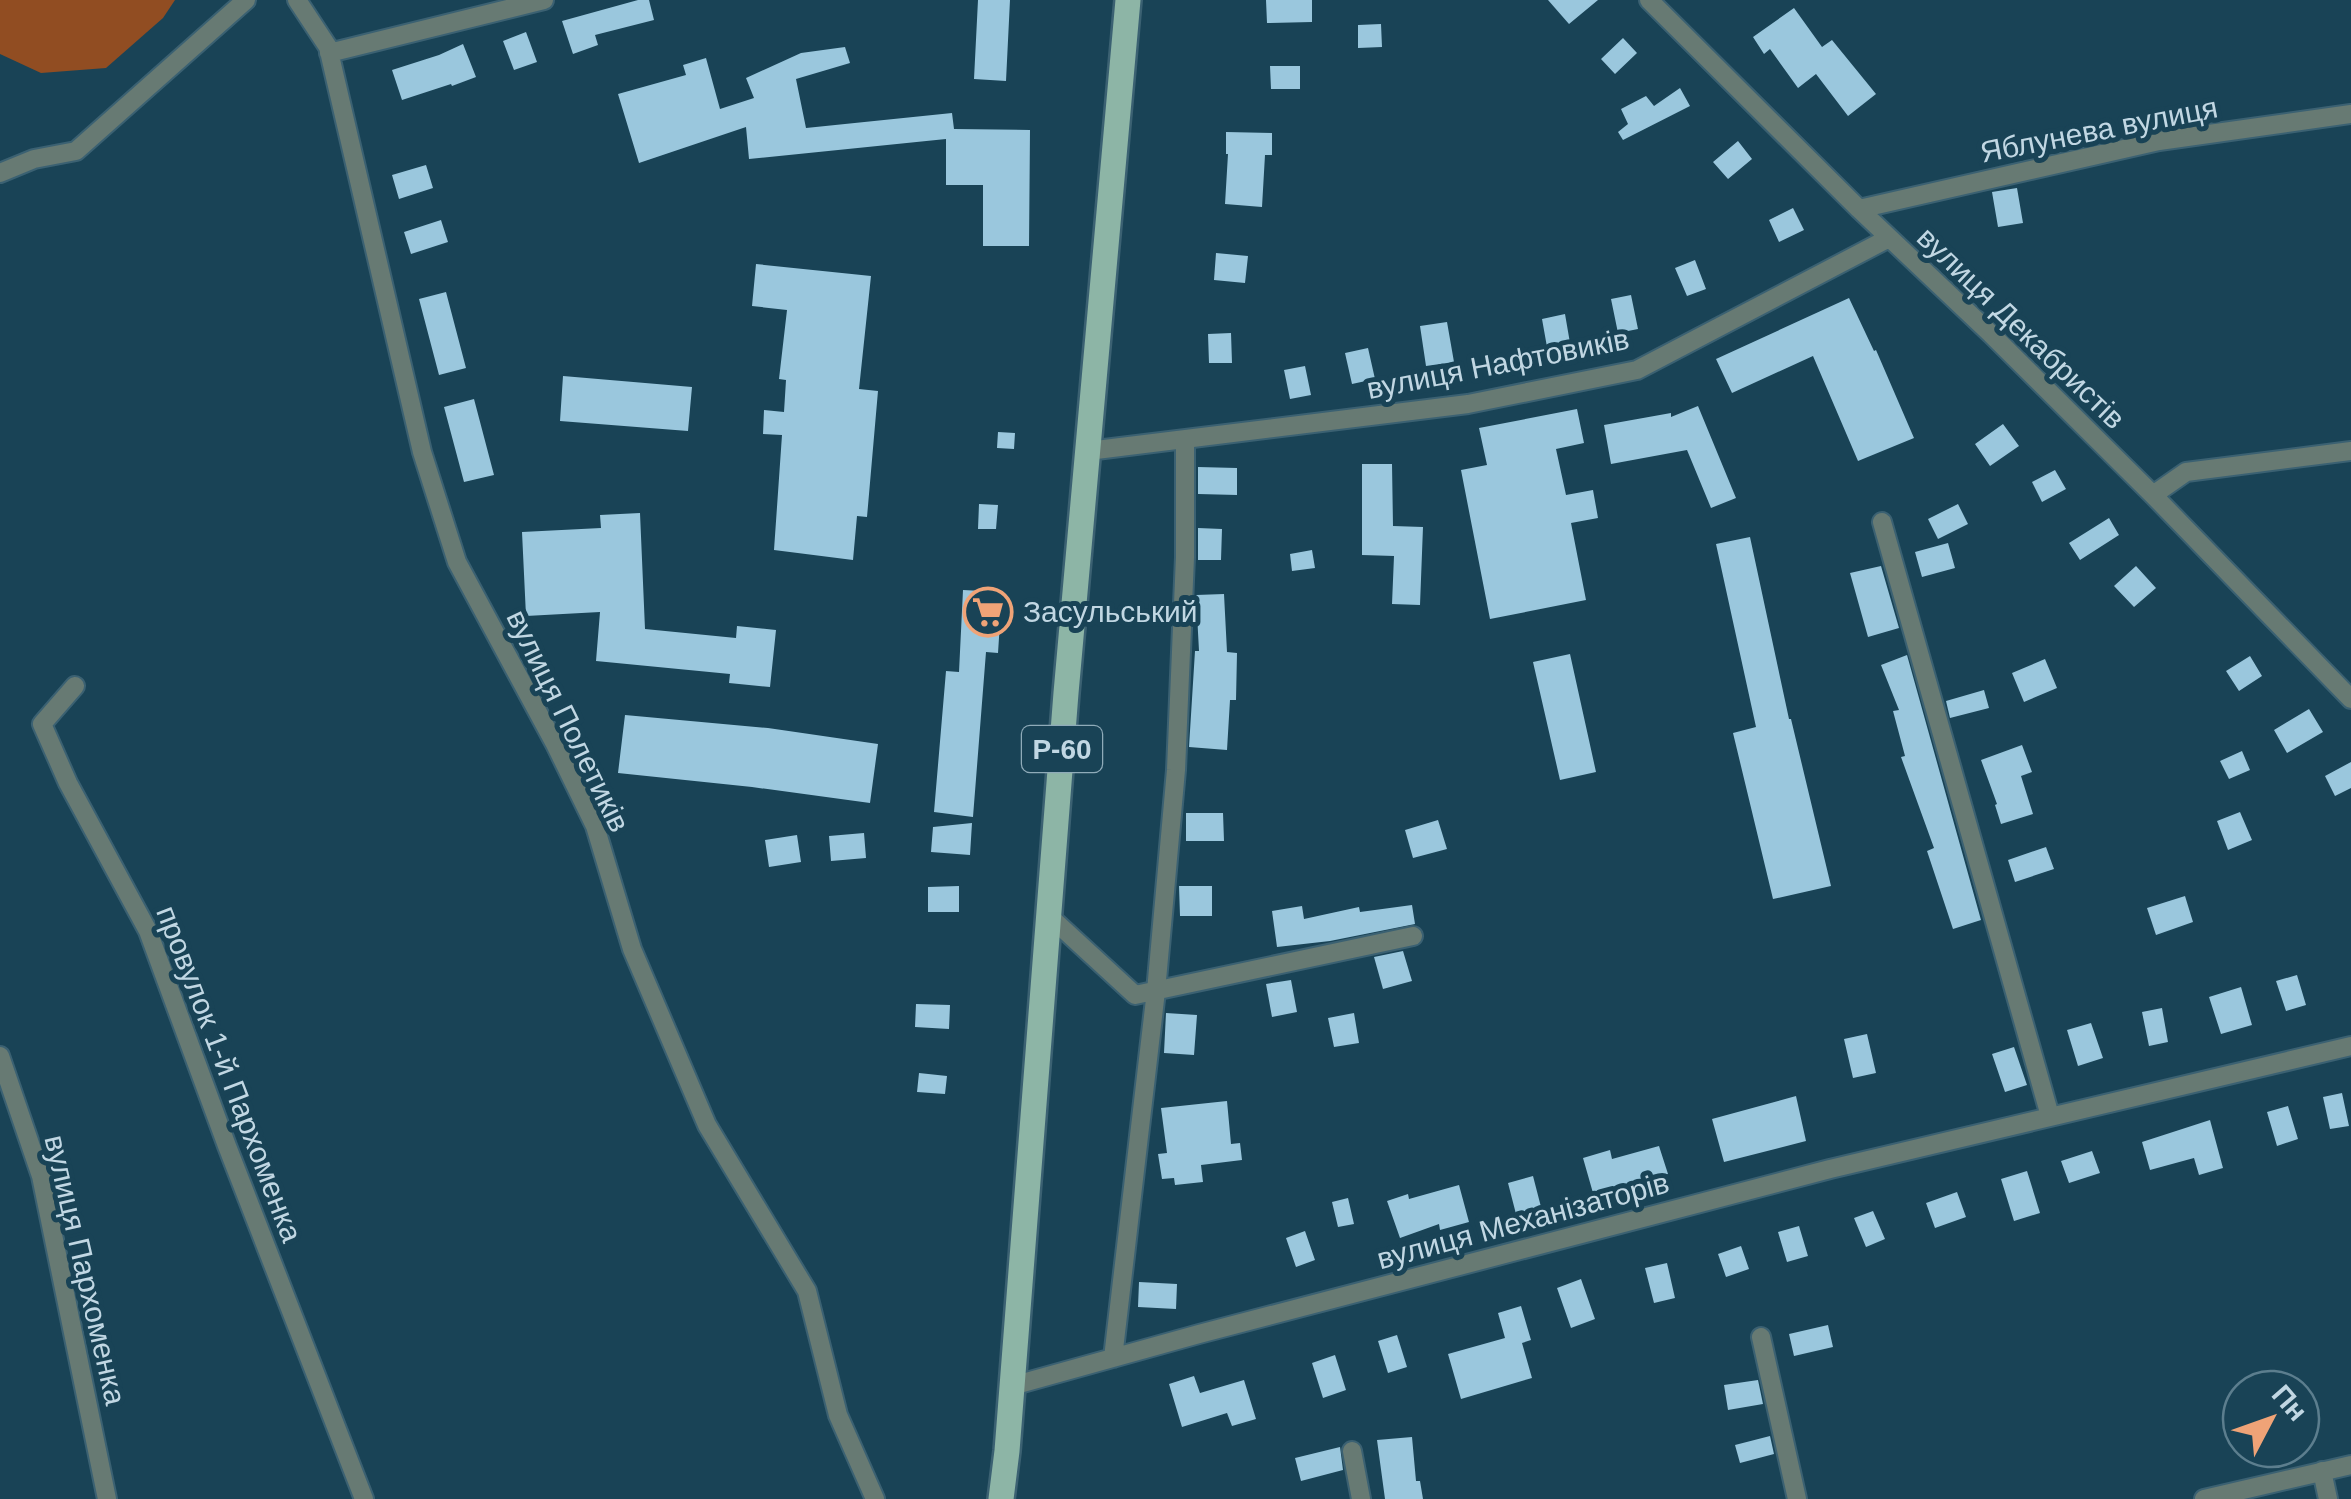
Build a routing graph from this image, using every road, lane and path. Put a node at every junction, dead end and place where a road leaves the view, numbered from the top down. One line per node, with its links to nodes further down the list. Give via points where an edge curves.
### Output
1 (246, 0): 8 (street, via 76,150)
2 (297, 0): 6 (street, вулиця Полетиків)
3 (544, 0): 6 (street)
4 (1128, 0): 13 (main road, Р-60)
5 (1649, 0): 9 (street, вулиця Декабристів)
6 (329, 53): 32 (street, вулиця Полетиків, via 422,452 457,562 594,826 632,950 707,1125 807,1291 838,1414)
7 (2351, 114): 9 (street, Яблунева вулиця, via 2159,142)
8 (0, 173)
9 (1858, 209): 10 (street, вулиця Декабристів)
10 (1889, 238): 11 (street, вулиця Нафтовиків, via 1637,370 1468,404); 14 (street, вулиця Декабристів)
11 (1185, 440): 13 (street, вулиця Нафтовиків); 20 (street, via 1176,770)
12 (2351, 451): 14 (street, via 2186,472)
13 (1088, 452): 18 (main road, Р-60)
14 (2154, 495): 17 (street, вулиця Декабристів)
15 (1882, 522): 23 (street)
16 (75, 686): 31 (street, провулок 1-й Пархоменка, via 42,724 148,930)
17 (2351, 699)
18 (1048, 916): 20 (street, via 1135,995); 26 (main road, Р-60)
19 (1413, 936): 20 (street)
20 (1156, 990): 25 (street)
21 (2351, 1046): 23 (street, вулиця Механізаторів)
22 (0, 1056): 30 (street, вулиця Пархоменка, via 42,1176)
23 (2050, 1116): 25 (street, вулиця Механізаторів)
24 (1762, 1338): 35 (street)
25 (1113, 1358): 26 (street, вулиця Механізаторів)
26 (1012, 1386): 33 (main road, Р-60)
27 (1352, 1451): 34 (street)
28 (2351, 1465): 29 (street)
29 (2322, 1472): 36 (street); 37 (street)
30 (107, 1499)
31 (364, 1499)
32 (876, 1499)
33 (1001, 1499)
34 (1362, 1499)
35 (1797, 1499)
36 (2204, 1499)
37 (2328, 1499)

